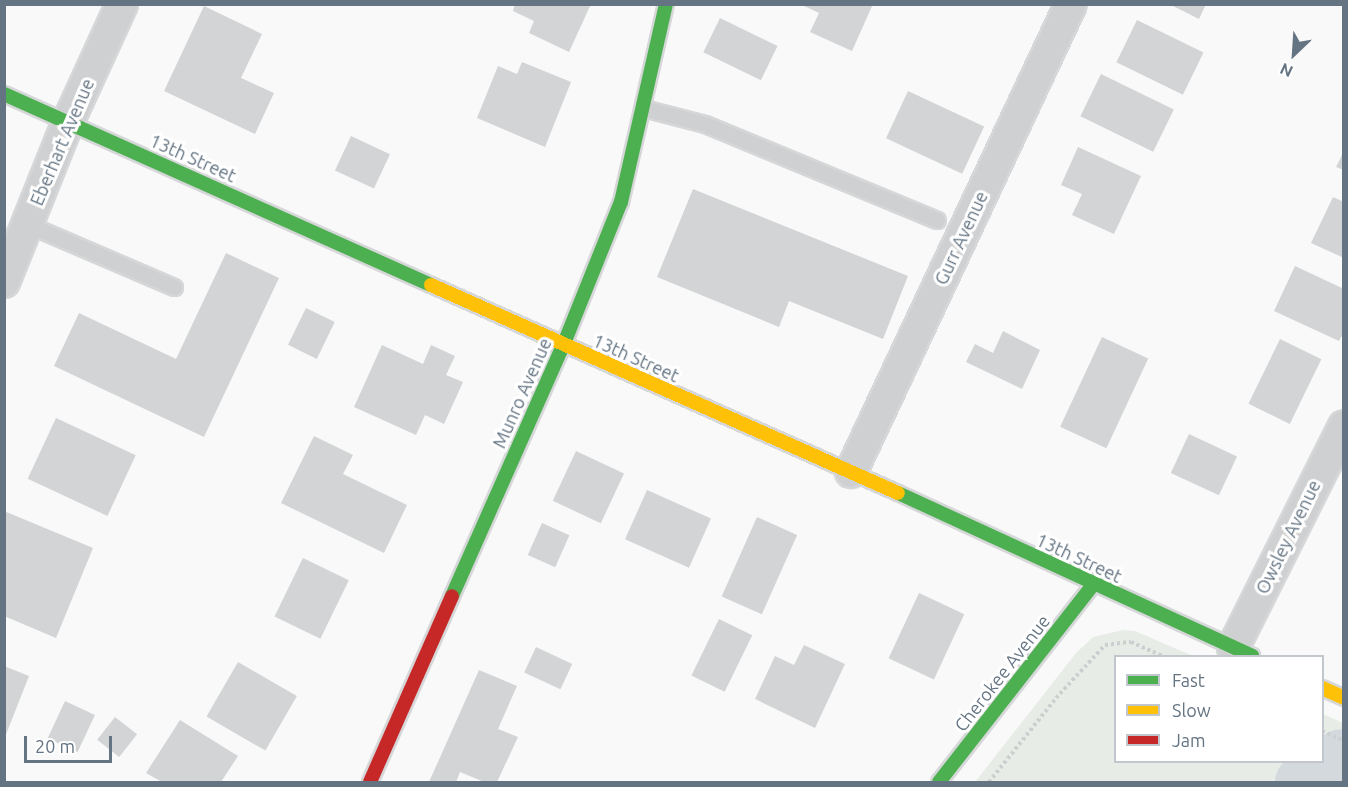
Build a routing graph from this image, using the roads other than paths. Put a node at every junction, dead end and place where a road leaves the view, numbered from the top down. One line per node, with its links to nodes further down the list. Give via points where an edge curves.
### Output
1 (122, 4): 6 (street, Eberhart Avenue)
2 (666, 4): 5 (main road, Munro Avenue)
3 (1071, 4): 13 (street, Gurr Avenue)
4 (4, 94): 6 (main road, 13th Street)
5 (643, 108): 7 (lane, via 705,124); 11 (main road, Munro Avenue, via 621,202)
6 (68, 122): 8 (street, Eberhart Avenue); 11 (main road, 13th Street)
7 (937, 220)
8 (27, 224): 9 (street, Eberhart Avenue); 10 (lane)
9 (4, 282)
10 (174, 287)
11 (562, 346): 13 (main road, 13th Street); 18 (main road, Munro Avenue)
12 (1344, 426): 15 (street, Owsley Avenue)
13 (851, 471): 14 (main road, 13th Street)
14 (1093, 585): 15 (main road, 13th Street); 19 (main road, Cherokee Avenue)
15 (1243, 652)
16 (1324, 688): 17 (main road)
17 (1344, 698)
18 (370, 783)
19 (939, 783)

